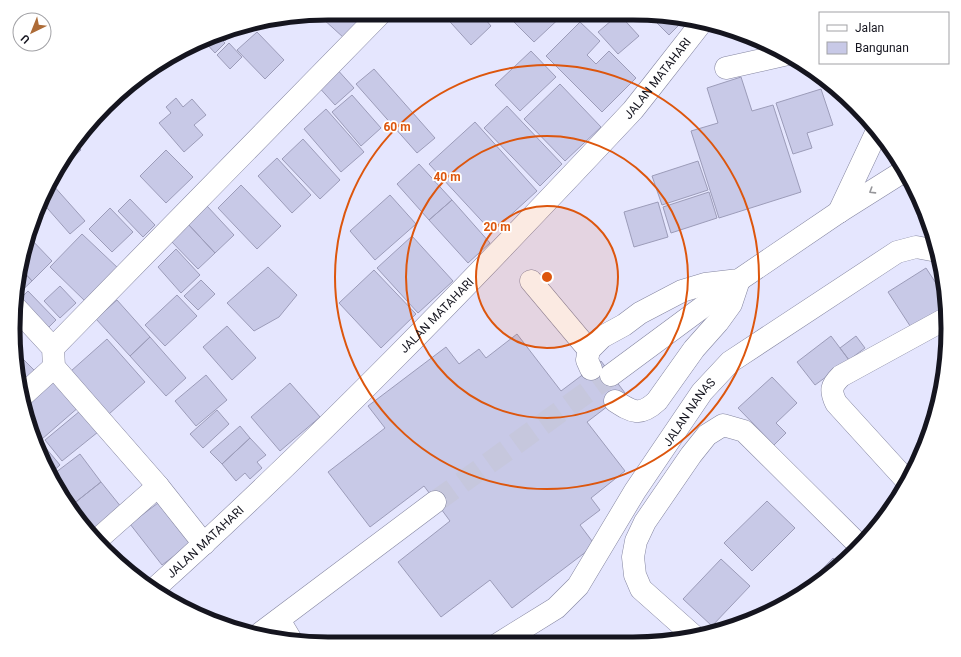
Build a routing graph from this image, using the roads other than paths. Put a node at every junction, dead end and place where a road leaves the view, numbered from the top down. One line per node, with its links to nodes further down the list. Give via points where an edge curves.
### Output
1 (374, 20): 13 (street)
2 (698, 27): 22 (street, JALAN MATAHARI, via 633,110 496,255 339,414)
3 (778, 56): 4 (street)
4 (726, 68)
5 (874, 137): 7 (street)
6 (900, 174): 7 (street, one-way to 7)
7 (839, 212): 9 (street)
8 (930, 250): 28 (street, JALAN NANAS, via 916,247 897,252 730,362 702,392 635,491 578,586)
9 (739, 280): 14 (street); 14 (street, via 705,284 677,294 640,313 602,337); 16 (street, via 731,304 650,408 630,411)
10 (531, 281): 14 (street)
11 (21, 314): 13 (street)
12 (941, 321): 17 (street, via 841,376 834,383 831,393 836,403)
13 (54, 357): 15 (street); 18 (street)
14 (597, 365)
15 (26, 390)
16 (615, 401)
17 (903, 477)
18 (158, 486): 20 (street); 22 (street)
19 (436, 502): 24 (street)
20 (101, 537)
21 (856, 542): 26 (street, via 744,431 723,425 707,435 645,522 636,541 633,558 635,575 641,589)
22 (204, 544): 23 (street, JALAN MATAHARI)
23 (158, 586)
24 (279, 620): 25 (street); 27 (street)
25 (265, 630)
26 (688, 632)
27 (287, 634)
28 (531, 635)

